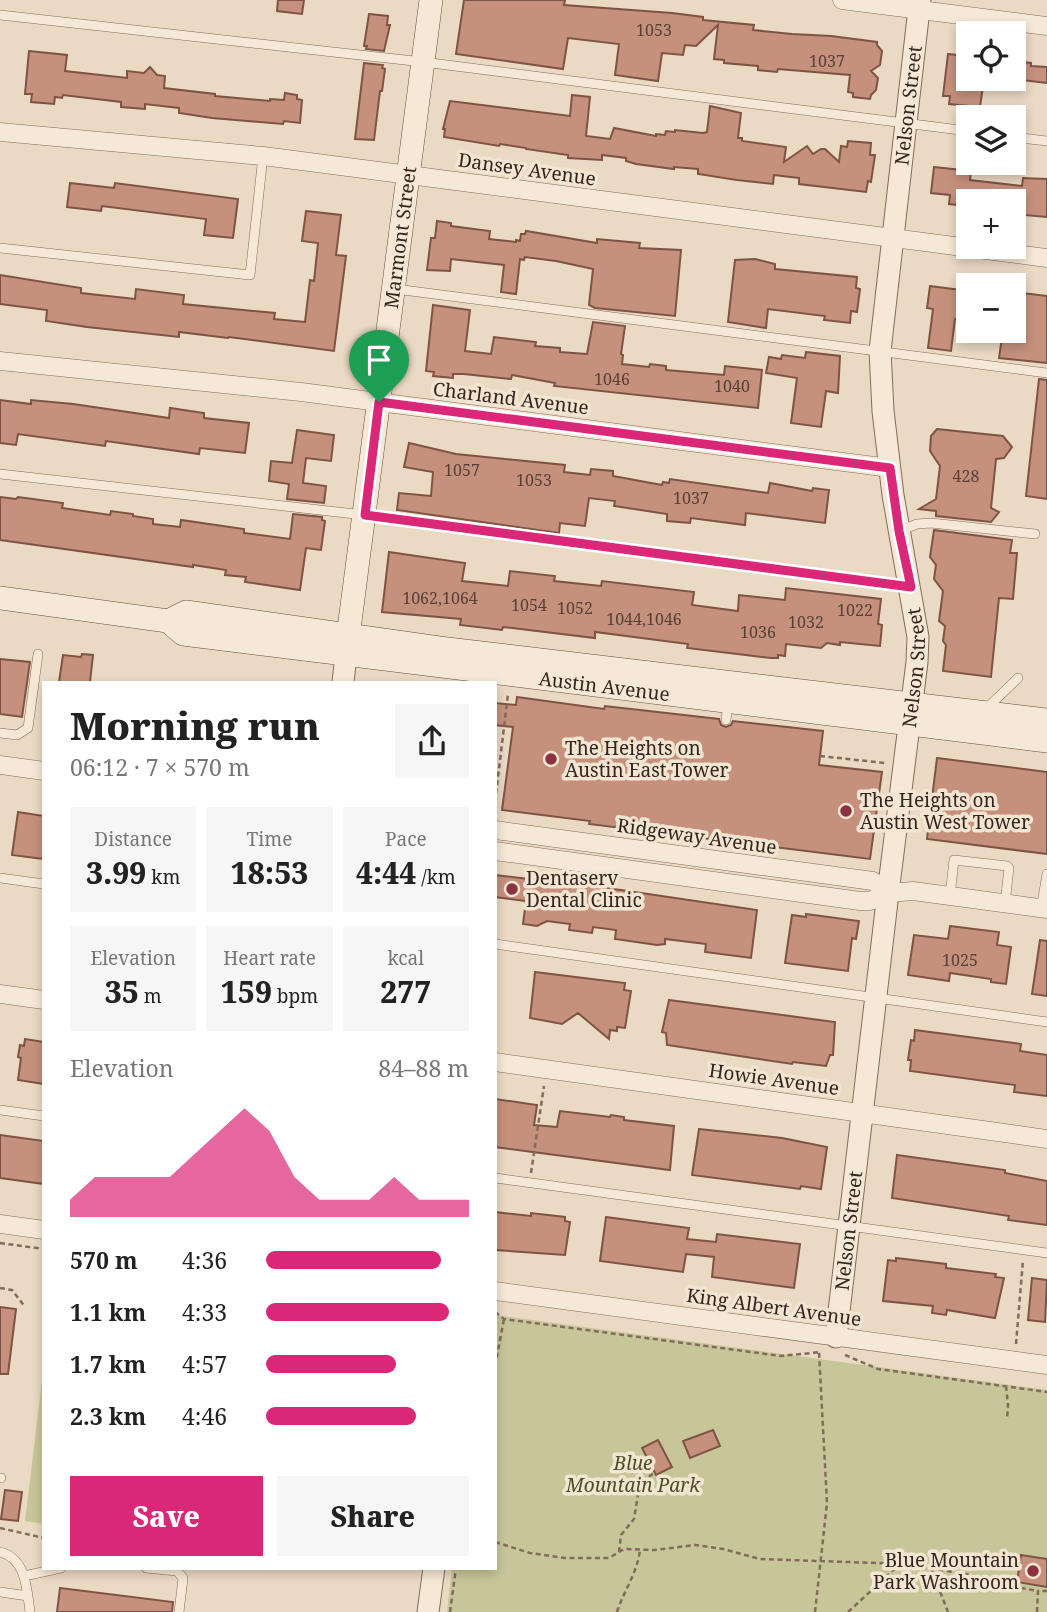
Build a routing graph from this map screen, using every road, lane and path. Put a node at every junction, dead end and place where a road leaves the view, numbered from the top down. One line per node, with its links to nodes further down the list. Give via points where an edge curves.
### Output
1 (431, 0): 6 (main road, Marmont Street)
2 (842, 0): 3 (street)
3 (920, 5): 5 (street); 7 (street, Nelson Street)
4 (0, 15): 6 (lane)
5 (1047, 26)
6 (423, 62): 7 (lane); 13 (main road, Marmont Street)
7 (905, 122): 8 (lane); 14 (street, Nelson Street)
8 (956, 129)
9 (0, 132): 12 (street, Dansey Avenue)
10 (1026, 139): 11 (lane)
11 (1047, 141)
12 (263, 156): 13 (street, Dansey Avenue); 15 (lane, via 250,275)
13 (410, 175): 14 (street, Dansey Avenue); 17 (main road, Marmont Street)
14 (892, 239): 16 (street, Dansey Avenue); 18 (street, Nelson Street)
15 (0, 248)
16 (1047, 258)
17 (395, 289): 18 (lane); 21 (main road, Marmont Street)
18 (880, 351): 20 (lane); 22 (street, Nelson Street)
19 (0, 361): 21 (street, Charland Avenue)
20 (1047, 373)
21 (379, 402): 22 (street, Charland Avenue); 24 (main road, Marmont Street)
22 (890, 468): 25 (street, Nelson Street)
23 (0, 474): 24 (lane)
24 (365, 515): 27 (lane); 29 (main road, Marmont Street)
25 (899, 531): 26 (lane, via 931,523); 27 (street, Nelson Street)
26 (1035, 534)
27 (911, 587): 35 (street, Nelson Street, via 918,637)
28 (0, 598): 29 (main road, Austin Avenue, via 168,621 183,634)
29 (347, 645): 32 (street, Marmont Street); 35 (main road, Austin Avenue); 35 (main road, Austin Avenue, via 727,710)
30 (38, 654): 37 (lane, via 28,728 17,735)
31 (1018, 678): 34 (lane)
32 (343, 681)
33 (507, 701): 43 (path)
34 (984, 712): 35 (main road, Austin Avenue); 36 (main road, Austin Avenue)
35 (911, 713): 38 (main road, Austin Avenue); 49 (street, Nelson Street)
36 (1047, 720)
37 (0, 733)
38 (1047, 741)
39 (820, 756): 40 (path)
40 (889, 763)
41 (0, 765): 42 (street)
42 (42, 771)
43 (497, 785)
44 (497, 830): 49 (street, Ridgeway Avenue, via 873,881)
45 (497, 850): 49 (street, Ridgeway Avenue, via 860,901)
46 (1047, 874): 52 (lane)
47 (0, 878): 48 (lane)
48 (42, 884)
49 (888, 893): 50 (street, Ridgeway Avenue); 55 (street, Nelson Street)
50 (950, 896): 51 (street, Ridgeway Avenue); 51 (lane, via 954,860 1007,866)
51 (1006, 904): 52 (street, Ridgeway Avenue)
52 (1044, 909)
53 (497, 944): 55 (lane)
54 (0, 994): 56 (street)
55 (876, 998): 57 (lane); 61 (street, Nelson Street)
56 (42, 1000)
57 (1047, 1022)
58 (497, 1062): 61 (street, Howie Avenue)
59 (545, 1083): 65 (path)
60 (0, 1110): 62 (lane)
61 (863, 1113): 63 (street, Howie Avenue); 67 (street, Nelson Street)
62 (42, 1116)
63 (1047, 1139)
64 (497, 1178): 65 (lane)
65 (530, 1183): 67 (lane)
66 (0, 1223): 68 (street)
67 (849, 1226): 71 (lane); 79 (street, Nelson Street)
68 (42, 1230)
69 (0, 1243): 70 (path)
70 (42, 1250)
71 (1047, 1253)
72 (1022, 1268): 78 (path)
73 (0, 1288): 75 (path, via 12,1290)
74 (497, 1291): 79 (street, King Albert Avenue)
75 (25, 1307)
76 (497, 1314): 77 (path)
77 (503, 1319): 80 (path, via 780,1356); 81 (path)
78 (1015, 1348)
79 (838, 1349): 80 (path); 82 (street, King Albert Avenue); 83 (path, via 878,1369)
80 (819, 1352): 93 (path, via 827,1503)
81 (497, 1354)
82 (1047, 1365)
83 (1006, 1386): 84 (path); 85 (path)
84 (1047, 1392)
85 (1007, 1420)
86 (654, 1473): 92 (path, via 640,1483 634,1519 621,1535)
87 (0, 1528): 88 (path)
88 (42, 1538)
89 (497, 1543): 92 (path, via 565,1558 609,1558)
90 (640, 1549): 92 (path); 93 (path, via 695,1545 760,1559); 109 (path, via 639,1565)
91 (0, 1552): 100 (lane, via 18,1562)
92 (619, 1552)
93 (822, 1561): 94 (path); 110 (path)
94 (900, 1564): 95 (path); 111 (path)
95 (931, 1569): 101 (path, via 1007,1581); 112 (path)
96 (52, 1570): 100 (lane)
97 (162, 1570): 106 (lane, via 177,1572 183,1578)
98 (434, 1570): 107 (street)
99 (456, 1570): 108 (path)
100 (24, 1576): 104 (lane)
101 (1038, 1591): 102 (path); 113 (path)
102 (1047, 1591)
103 (0, 1592): 104 (lane)
104 (28, 1596): 105 (lane)
105 (30, 1612)
106 (179, 1612)
107 (428, 1612)
108 (450, 1612)
109 (617, 1612)
110 (815, 1612)
111 (848, 1612)
112 (948, 1612)
113 (1037, 1612)

